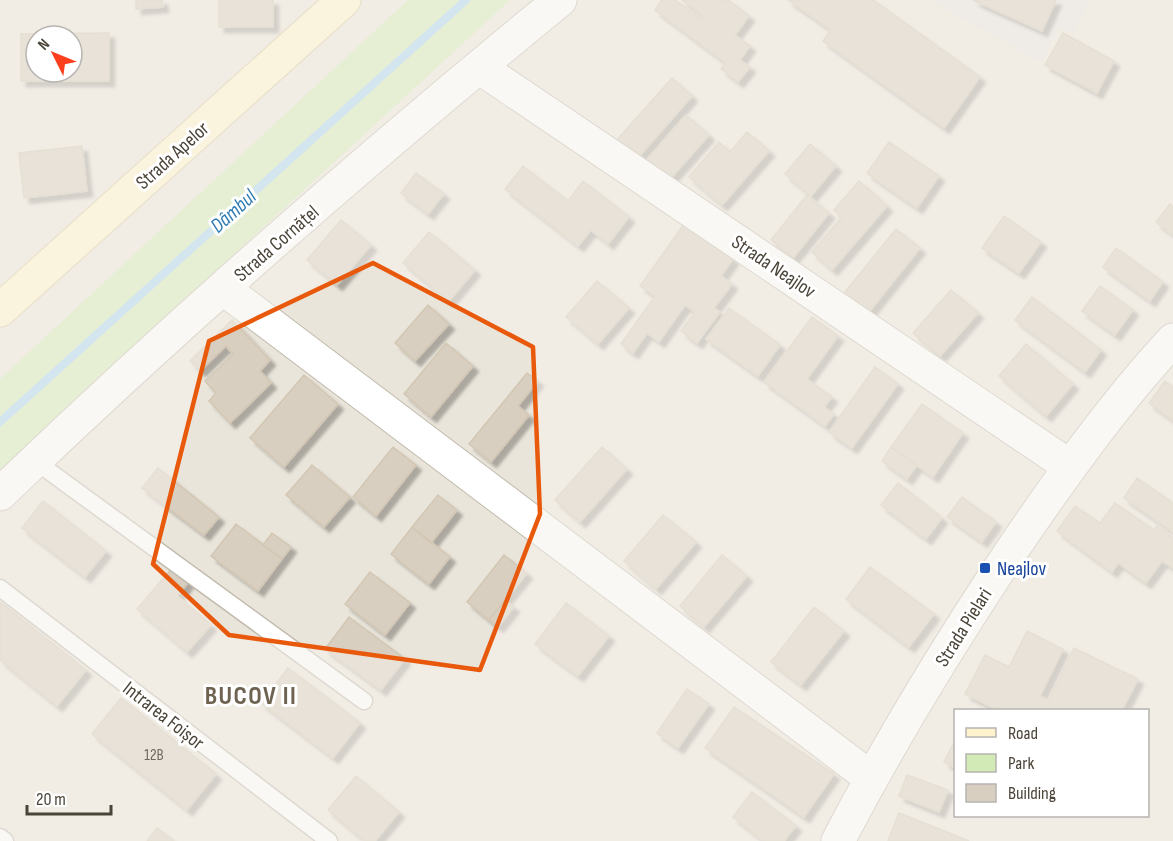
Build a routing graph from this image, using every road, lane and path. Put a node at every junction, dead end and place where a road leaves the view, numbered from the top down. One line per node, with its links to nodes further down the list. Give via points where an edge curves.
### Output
1 (344, 0): 3 (street, Strada Apelor)
2 (560, 0): 4 (street, Strada Cornățel)
3 (316, 12): 6 (street, Strada Apelor)
4 (479, 67): 5 (street, Strada Cornățel); 9 (street, Strada Neajlov)
5 (224, 289): 8 (street, Strada Cornățel); 13 (street)
6 (0, 310)
7 (1173, 340): 9 (street, Strada Pielari)
8 (35, 461): 10 (street, Strada Cornățel); 12 (lane)
9 (1069, 466): 13 (street, Strada Pielari, via 962,625)
10 (0, 494)
11 (0, 588): 16 (lane, Intrarea Foișor)
12 (364, 701)
13 (871, 778): 17 (street, Strada Pielari)
14 (0, 837): 15 (lane)
15 (5, 841)
16 (329, 841)
17 (838, 841)

